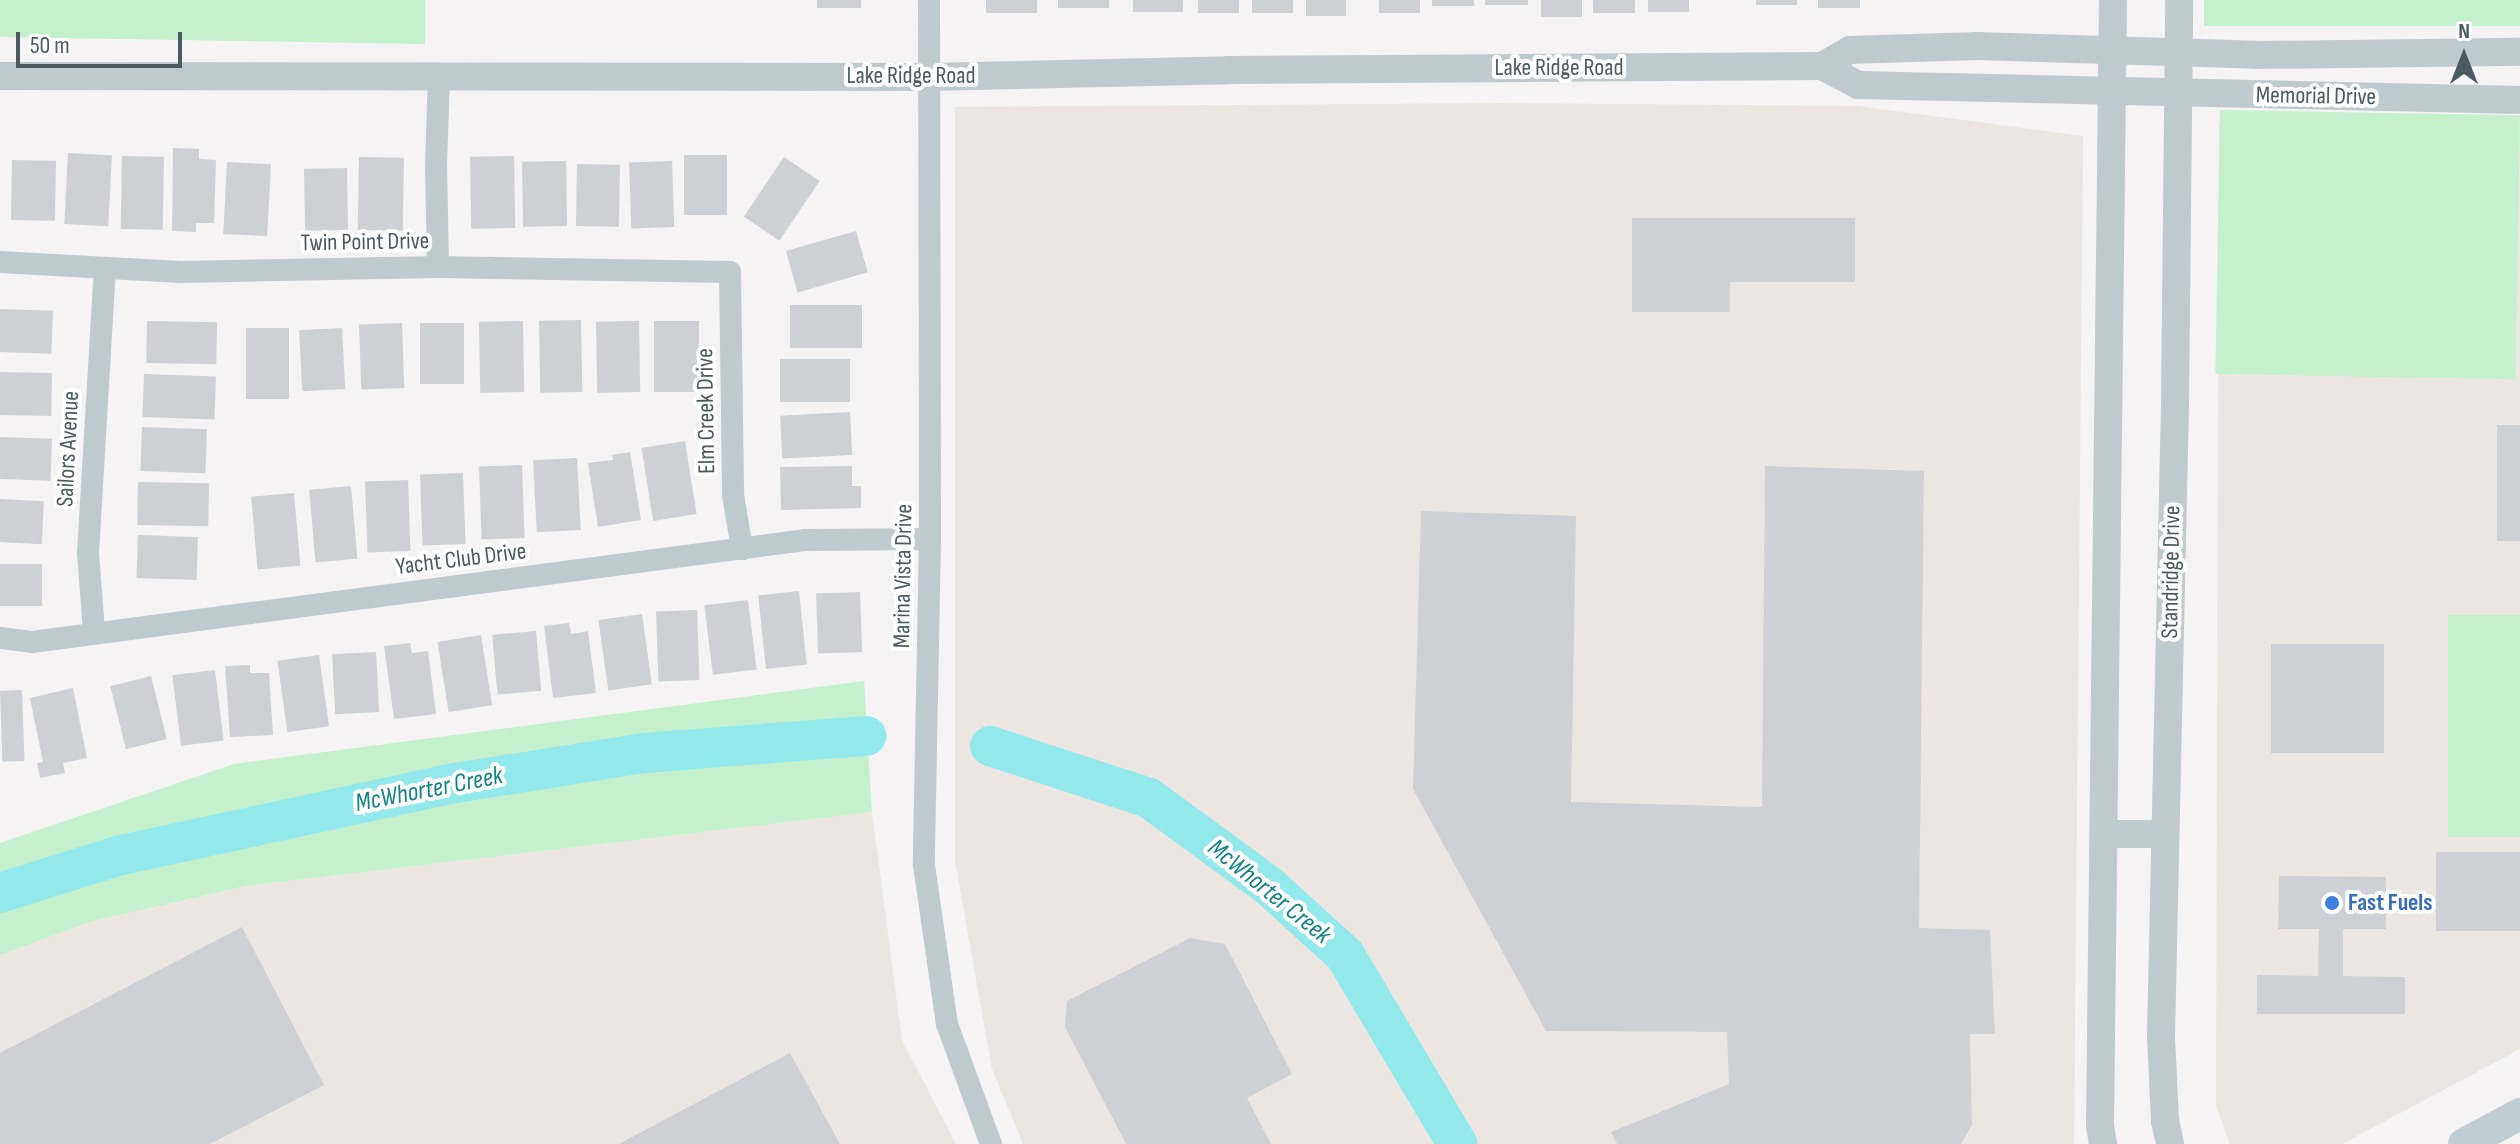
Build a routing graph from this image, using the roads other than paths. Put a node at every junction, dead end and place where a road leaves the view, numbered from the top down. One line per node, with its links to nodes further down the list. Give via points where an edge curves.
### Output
1 (929, 0): 10 (street, Marina Vista Drive)
2 (2113, 0): 4 (street)
3 (2179, 0): 6 (street, Standridge Drive)
4 (2112, 51): 6 (street, Memorial Drive); 7 (street, Lake Ridge Road, via 1978,46 1850,50); 11 (street)
5 (2520, 52): 6 (street, Memorial Drive)
6 (2179, 54): 12 (street, Standridge Drive)
7 (1822, 66): 10 (street, Lake Ridge Road); 11 (street, Lake Ridge Road, via 1858,85)
8 (439, 75): 9 (street, Lake Ridge Road); 10 (street, Lake Ridge Road); 15 (street)
9 (0, 76)
10 (927, 77): 18 (street, Marina Vista Drive)
11 (2111, 92): 12 (street, Memorial Drive); 22 (street)
12 (2180, 94): 13 (street, Memorial Drive); 23 (street, Standridge Drive)
13 (2520, 100)
14 (0, 262): 16 (street, Twin Point Drive)
15 (438, 267): 16 (street, Twin Point Drive); 17 (street, Twin Point Drive)
16 (105, 269): 20 (street, Sailors Avenue, via 88,553)
17 (730, 272): 19 (street, Elm Creek Drive, via 733,495)
18 (930, 539): 19 (street, Yacht Club Drive, via 806,540); 25 (street, Marina Vista Drive, via 924,865 947,1024)
19 (742, 549): 20 (street, Yacht Club Drive)
20 (94, 631): 21 (street, Yacht Club Drive, via 32,642)
21 (0, 638)
22 (2104, 834): 23 (street); 26 (street)
23 (2165, 834): 27 (street, Standridge Drive, via 2161,1036)
24 (2520, 1114): 28 (main road)
25 (991, 1144)
26 (2103, 1144)
27 (2170, 1144)
28 (2464, 1144)

